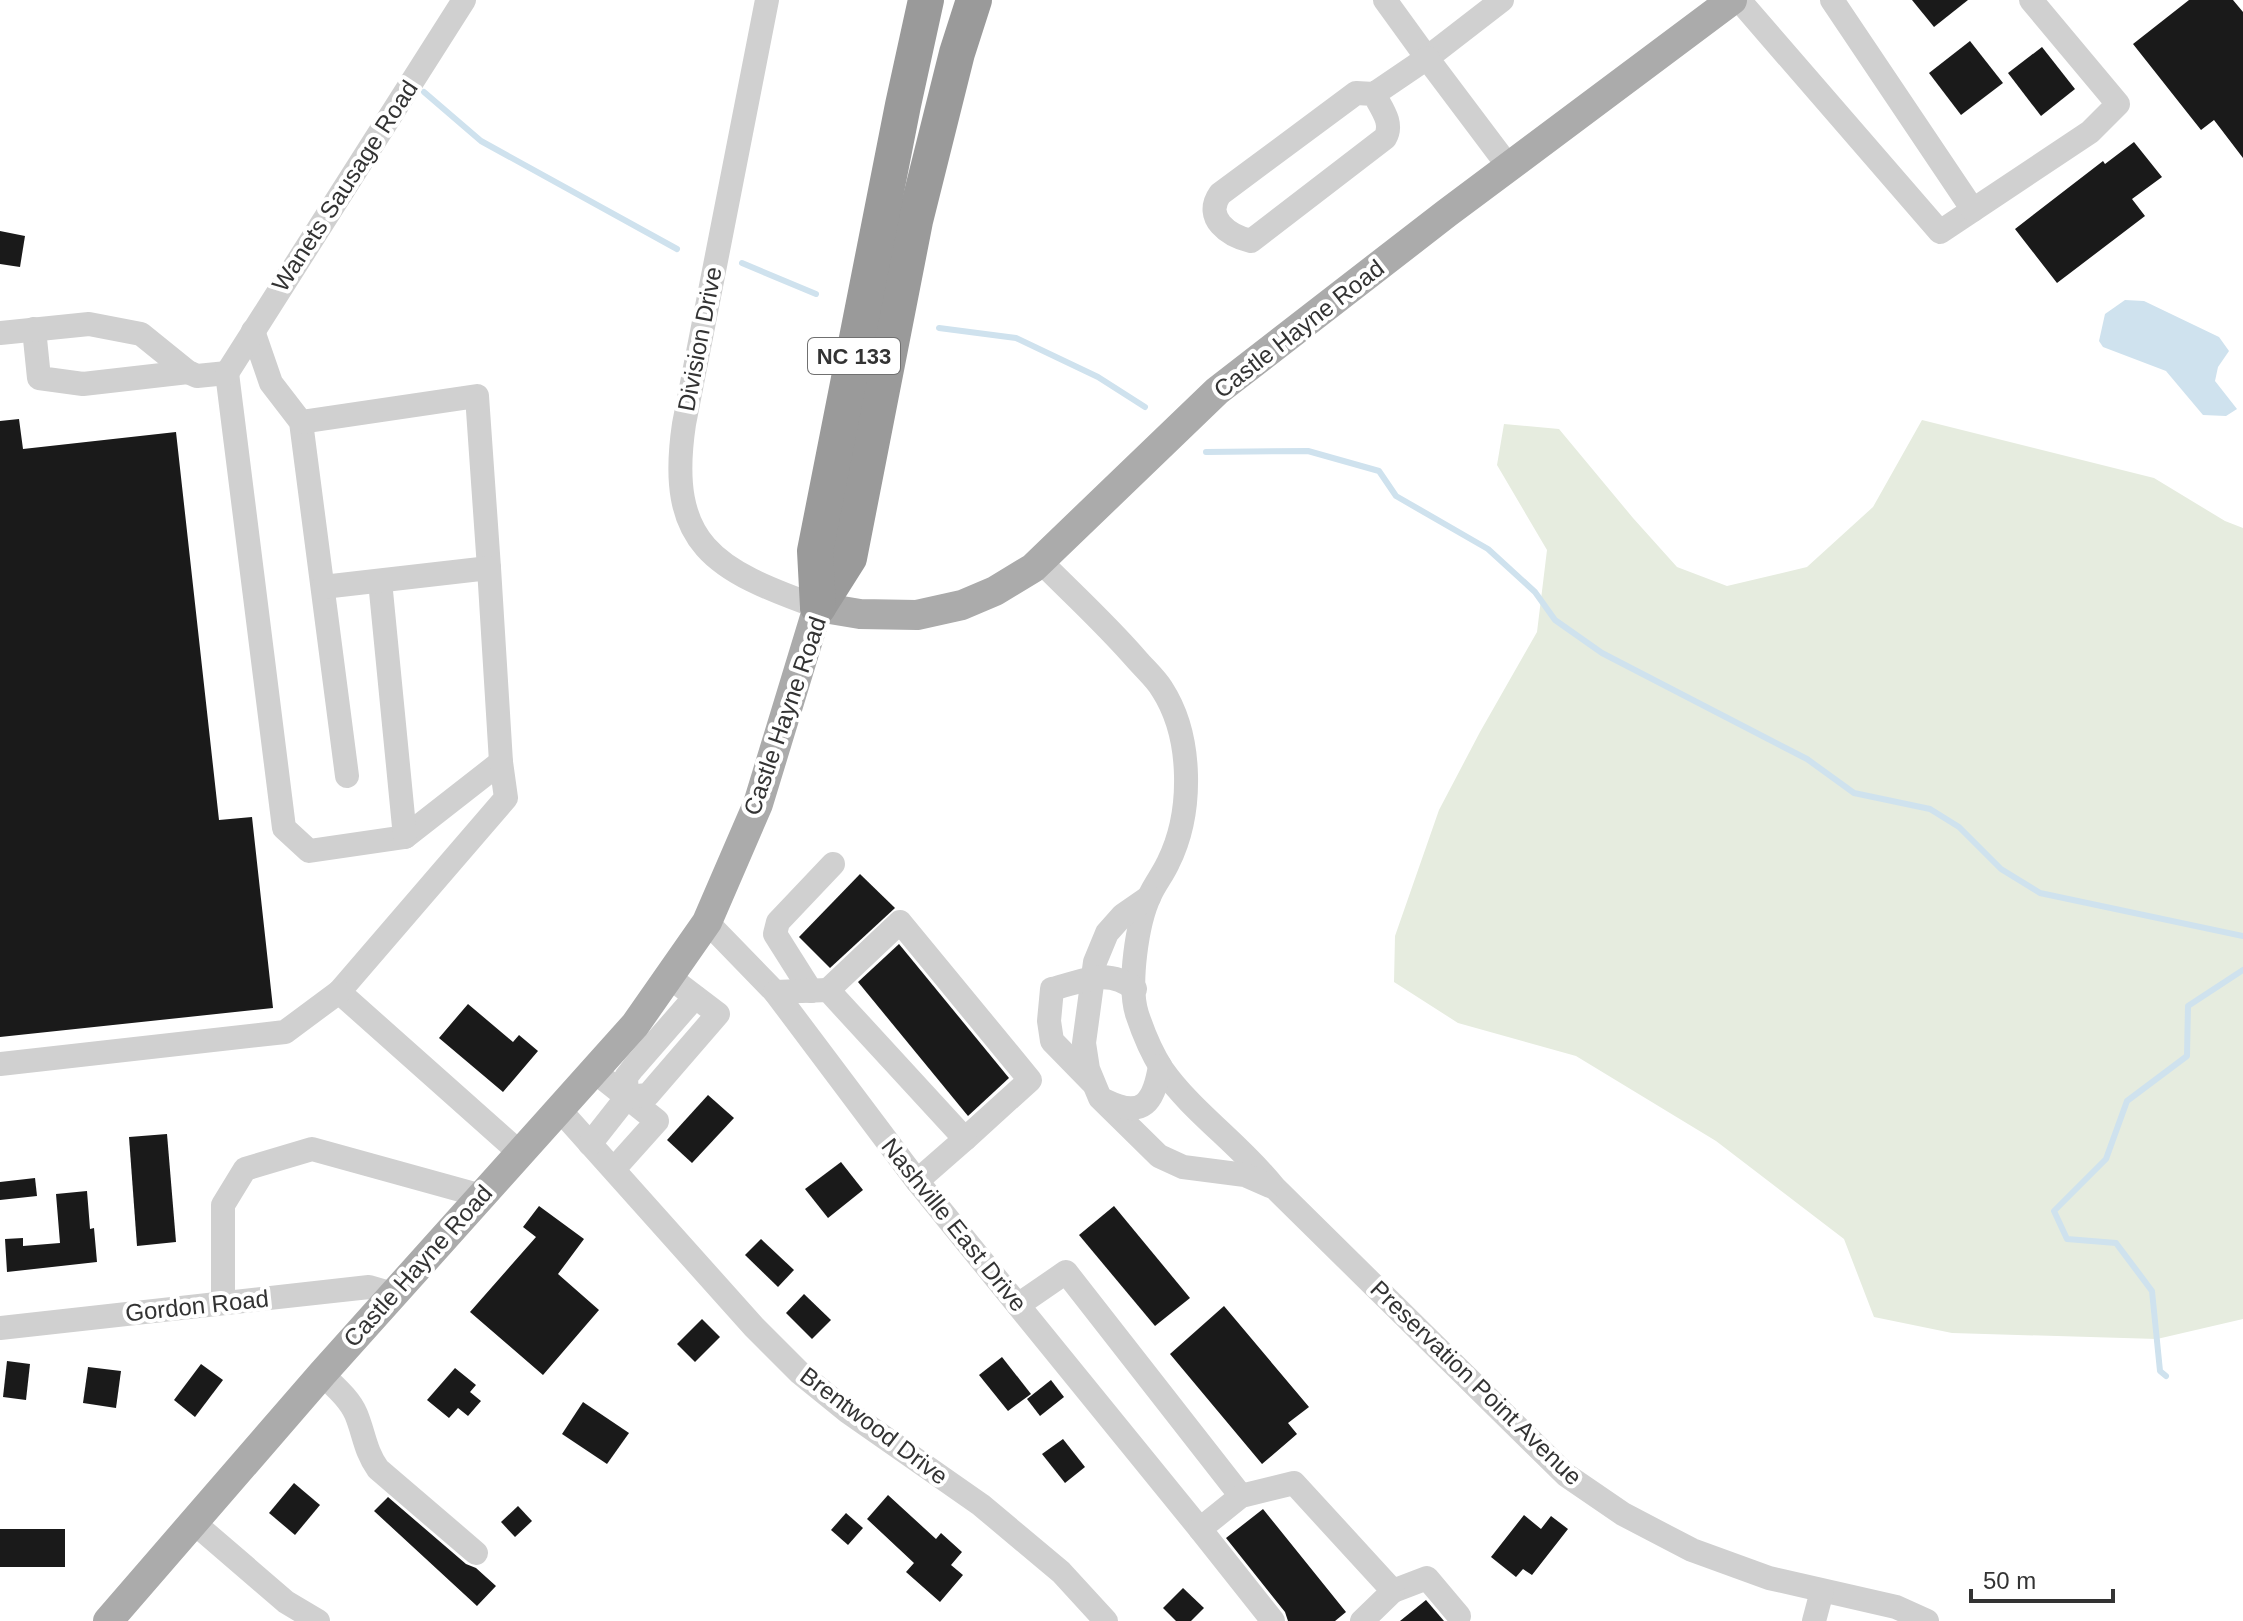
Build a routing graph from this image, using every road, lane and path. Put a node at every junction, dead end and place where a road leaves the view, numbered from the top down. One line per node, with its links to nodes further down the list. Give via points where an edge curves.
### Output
1 (464, 0): 20 (street, Wanets Sausage Road)
2 (767, 0): 29 (street, Division Drive, via 684,424 680,490 689,521 719,561 745,579)
3 (918, 0): 15 (highway)
4 (926, 0): 15 (highway, NC 133)
5 (953, 0): 18 (highway)
6 (974, 0): 18 (highway, NC 133)
7 (1385, 0): 13 (street)
8 (1502, 0): 13 (street)
9 (1732, 0): 16 (main road, Castle Hayne Road)
10 (1739, 0): 17 (street, via 1940,232)
11 (1832, 0): 17 (street)
12 (2031, 0): 17 (street, via 2118,104 2090,132)
13 (1427, 58): 14 (street); 16 (street)
14 (1374, 94): 14 (street, via 1356,93 1220,194 1214,208 1218,224 1251,241 1385,138 1389,125)
15 (903, 105): 29 (highway, NC 133, via 815,551)
16 (1509, 167): 25 (main road, Castle Hayne Road, via 1217,391)
17 (1973, 210)
18 (915, 221): 29 (highway, NC 133, via 849,558)
19 (34, 329): 21 (street); 22 (street, via 89,324 141,334); 22 (street, via 39,378 83,384)
20 (253, 331): 23 (street, Wanets Sausage Road); 24 (street, via 271,383)
21 (0, 333)
22 (188, 372): 23 (street)
23 (227, 373): 32 (street, via 284,828 309,851)
24 (301, 422): 26 (street, via 477,396); 28 (street)
25 (1041, 562): 29 (main road, Castle Hayne Road, via 995,591 932,612 885,615); 34 (street, Preservation Point Avenue, via 1162,688 1177,719 1187,776 1184,818 1169,862)
26 (489, 568): 27 (street); 30 (street)
27 (380, 581): 28 (street); 32 (street)
28 (323, 587): 31 (street)
29 (818, 607): 35 (main road, Castle Hayne Road / NC 133, via 758,804)
30 (501, 762): 32 (street); 40 (street, via 506,798)
31 (347, 776)
32 (405, 837)
33 (833, 864): 39 (street, via 778,922 775,934)
34 (1149, 897): 37 (street, Preservation Point Avenue, via 1107,933); 38 (street, Preservation Point Avenue, via 1137,944)
35 (707, 922): 36 (main road, Castle Hayne Road / NC 133); 41 (street, Nashville East Drive)
36 (668, 976): 44 (main road, Castle Hayne Road / NC 133, via 635,1025); 46 (street, via 718,1014 648,1095)
37 (1092, 979): 38 (street, via 1121,978); 45 (street, Preservation Point Avenue, via 1084,1043); 45 (street, via 1052,989 1049,1021 1052,1041)
38 (1135, 989): 43 (street, Preservation Point Avenue, via 1136,1009)
39 (820, 990): 41 (street); 48 (street); 48 (street, via 900,922 1030,1080)
40 (339, 992): 42 (street, via 285,1032); 50 (street)
41 (775, 992): 52 (street, Nashville East Drive)
42 (0, 1064)
43 (1160, 1066): 45 (street, via 1156,1088 1133,1110); 53 (street, Preservation Point Avenue)
44 (594, 1071): 46 (street); 47 (main road, Castle Hayne Road / NC 133)
45 (1098, 1092): 53 (street, Preservation Point Avenue, via 1159,1156 1183,1167 1245,1175)
46 (627, 1097): 49 (street); 51 (street, via 657,1121)
47 (559, 1109): 49 (street, Brentwood Drive); 50 (main road, Castle Hayne Road / NC 133)
48 (965, 1139): 52 (street)
49 (590, 1144): 51 (street, Brentwood Drive)
50 (520, 1153): 54 (main road, Castle Hayne Road / NC 133)
51 (614, 1169): 69 (street, Brentwood Drive, via 800,1373 981,1505 1061,1572)
52 (917, 1181): 57 (street, Nashville East Drive)
53 (1274, 1187): 65 (street, Preservation Point Avenue, via 1566,1475 1623,1514 1692,1550)
54 (482, 1196): 55 (main road, Castle Hayne Road / NC 133); 56 (street, via 312,1149 245,1169 223,1205)
55 (393, 1294): 56 (street, Gordon Road, via 369,1287); 59 (main road, Castle Hayne Road / NC 133)
56 (223, 1303): 58 (street, Gordon Road)
57 (1018, 1305): 60 (street, via 1066,1272); 62 (street, Nashville East Drive)
58 (0, 1328)
59 (322, 1374): 61 (main road, Castle Hayne Road / NC 133); 63 (street, via 349,1402 378,1469)
60 (1241, 1496): 62 (street); 64 (street, via 1294,1483)
61 (193, 1522): 67 (main road, Castle Hayne Road / NC 133); 68 (street, via 286,1602)
62 (1200, 1529): 70 (street, Nashville East Drive)
63 (476, 1553)
64 (1393, 1591): 66 (street, via 1427,1578); 71 (street)
65 (1822, 1591): 72 (street); 73 (street, Preservation Point Avenue, via 1896,1607)
66 (1459, 1616)
67 (108, 1621)
68 (318, 1621)
69 (1106, 1621)
70 (1273, 1621)
71 (1362, 1621)
72 (1814, 1621)
73 (1927, 1621)

